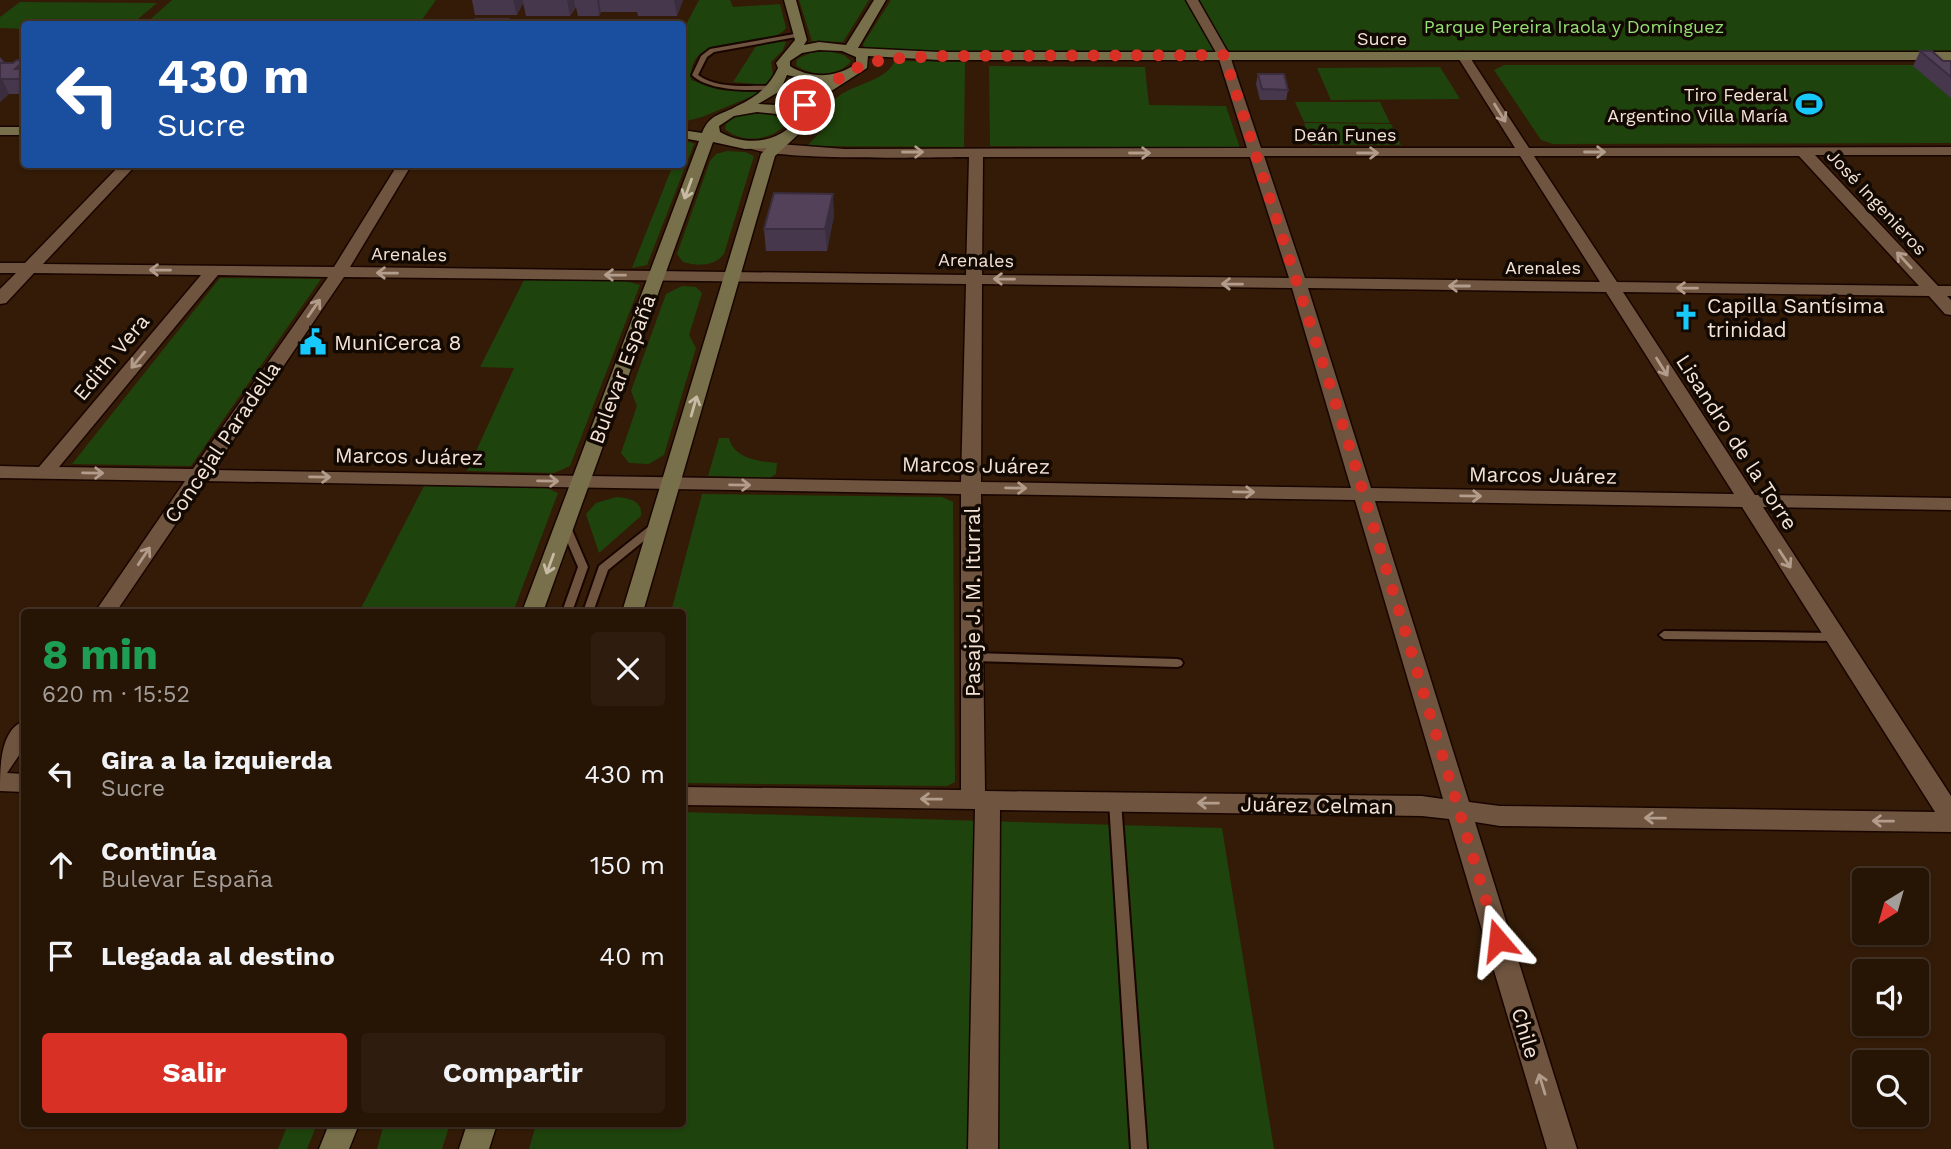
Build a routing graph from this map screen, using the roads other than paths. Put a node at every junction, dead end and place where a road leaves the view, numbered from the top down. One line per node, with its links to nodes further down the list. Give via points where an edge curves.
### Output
1 (790, 0): 4 (main road)
2 (880, 0): 7 (main road)
3 (1192, 0): 6 (street, Chile)
4 (800, 35): 5 (main road, via 799,46); 12 (lane, via 712,50 704,55 695,75 709,84)
5 (791, 53): 7 (main road, via 819,46); 10 (main road, via 784,58)
6 (1224, 55): 7 (main road, Sucre); 8 (main road, Sucre); 25 (street, Chile)
7 (856, 56): 11 (main road)
8 (1463, 56): 9 (main road, Sucre); 26 (street, Lisandro de la Torre, one-way to 26)
9 (1951, 56)
10 (784, 68): 11 (main road, via 810,78); 12 (main road)
11 (847, 74): 15 (main road, via 811,99)
12 (775, 88): 13 (main road)
13 (737, 110): 15 (main road, via 777,109 791,115); 16 (main road)
14 (686, 127): 16 (main road)
15 (795, 128): 20 (main road, via 767,143); 21 (main road)
16 (716, 130): 19 (main road); 20 (main road); 33 (main road, Bulevar España, one-way to 33)
17 (0, 131): 18 (main road)
18 (21, 131)
19 (686, 134)
20 (740, 144): 21 (street, Deán Funes)
21 (773, 149): 23 (street, Deán Funes, one-way to 23); 34 (main road)
22 (1951, 151): 24 (street, Deán Funes)
23 (976, 152): 25 (street, Deán Funes, one-way to 25); 35 (street, Pasaje J. M. Iturral)
24 (1804, 152): 26 (street, Deán Funes, one-way to 24); 38 (street, José Ingenieros, one-way to 24)
25 (1256, 153): 26 (street, Deán Funes, one-way to 26); 36 (street, Chile)
26 (1524, 153): 37 (street, Lisandro de la Torre)
27 (126, 168): 30 (street)
28 (403, 168): 32 (street, Concejal Paradella)
29 (0, 268): 30 (street, Arenales)
30 (31, 269): 31 (street, Arenales, one-way to 30); 40 (street)
31 (214, 270): 32 (street, Arenales); 43 (street, Edith Vera, one-way to 43)
32 (339, 272): 33 (street, Arenales, one-way to 32); 44 (street, Concejal Paradella, one-way to 32)
33 (656, 276): 34 (street, Arenales); 45 (main road, Bulevar España)
34 (732, 276): 35 (street, Arenales); 46 (main road, one-way to 34)
35 (973, 279): 36 (street, Arenales, one-way to 35); 47 (street, Pasaje J. M. Iturral)
36 (1299, 285): 37 (street, Arenales, one-way to 36); 48 (street, Chile)
37 (1611, 287): 38 (street, Arenales, one-way to 37); 49 (street, Lisandro de la Torre, one-way to 49)
38 (1933, 290): 39 (street, Arenales); 41 (street, José Ingenieros)
39 (1951, 291)
40 (0, 299)
41 (1951, 310)
42 (0, 472): 43 (street, Marcos Juárez)
43 (44, 473): 44 (street, Marcos Juárez, one-way to 44)
44 (199, 475): 45 (street, Marcos Juárez, one-way to 45); 53 (street, Concejal Paradella, one-way to 44)
45 (580, 482): 46 (street, Marcos Juárez); 52 (main road, Bulevar España)
46 (672, 484): 47 (street, Marcos Juárez, one-way to 47); 51 (main road)
47 (971, 487): 48 (street, Marcos Juárez, one-way to 48); 60 (street, Pasaje J. M. Iturral)
48 (1364, 494): 49 (street, Marcos Juárez, one-way to 49); 69 (street, Chile)
49 (1748, 501): 50 (street, Marcos Juárez); 59 (street, Lisandro de la Torre, one-way to 59)
50 (1951, 504)
51 (660, 523): 56 (lane, via 603,568); 57 (main road)
52 (565, 525): 54 (main road, Bulevar España, one-way to 54); 55 (lane, via 583,567)
53 (107, 609)
54 (533, 609)
55 (568, 609)
56 (589, 609)
57 (635, 609)
58 (1664, 635): 59 (lane)
59 (1835, 637): 70 (street, Lisandro de la Torre)
60 (973, 656): 61 (lane); 67 (street, Pasaje J. M. Iturral)
61 (1177, 663)
62 (21, 734): 63 (street)
63 (0, 766)
64 (0, 782): 65 (street)
65 (21, 783)
66 (686, 796): 67 (street, Juárez Celman, one-way to 66)
67 (981, 800): 68 (street, Juárez Celman); 76 (street, Pasaje J. M. Iturral)
68 (1115, 802): 69 (street, Juárez Celman, one-way to 68); 77 (lane)
69 (1459, 810): 71 (street, Juárez Celman, one-way to 69, via 1500,816); 78 (street, Chile, one-way to 69)
70 (1951, 816)
71 (1951, 822)
72 (343, 1127): 74 (main road)
73 (481, 1127): 75 (main road)
74 (334, 1149)
75 (474, 1149)
76 (983, 1149)
77 (1139, 1149)
78 (1562, 1149)

